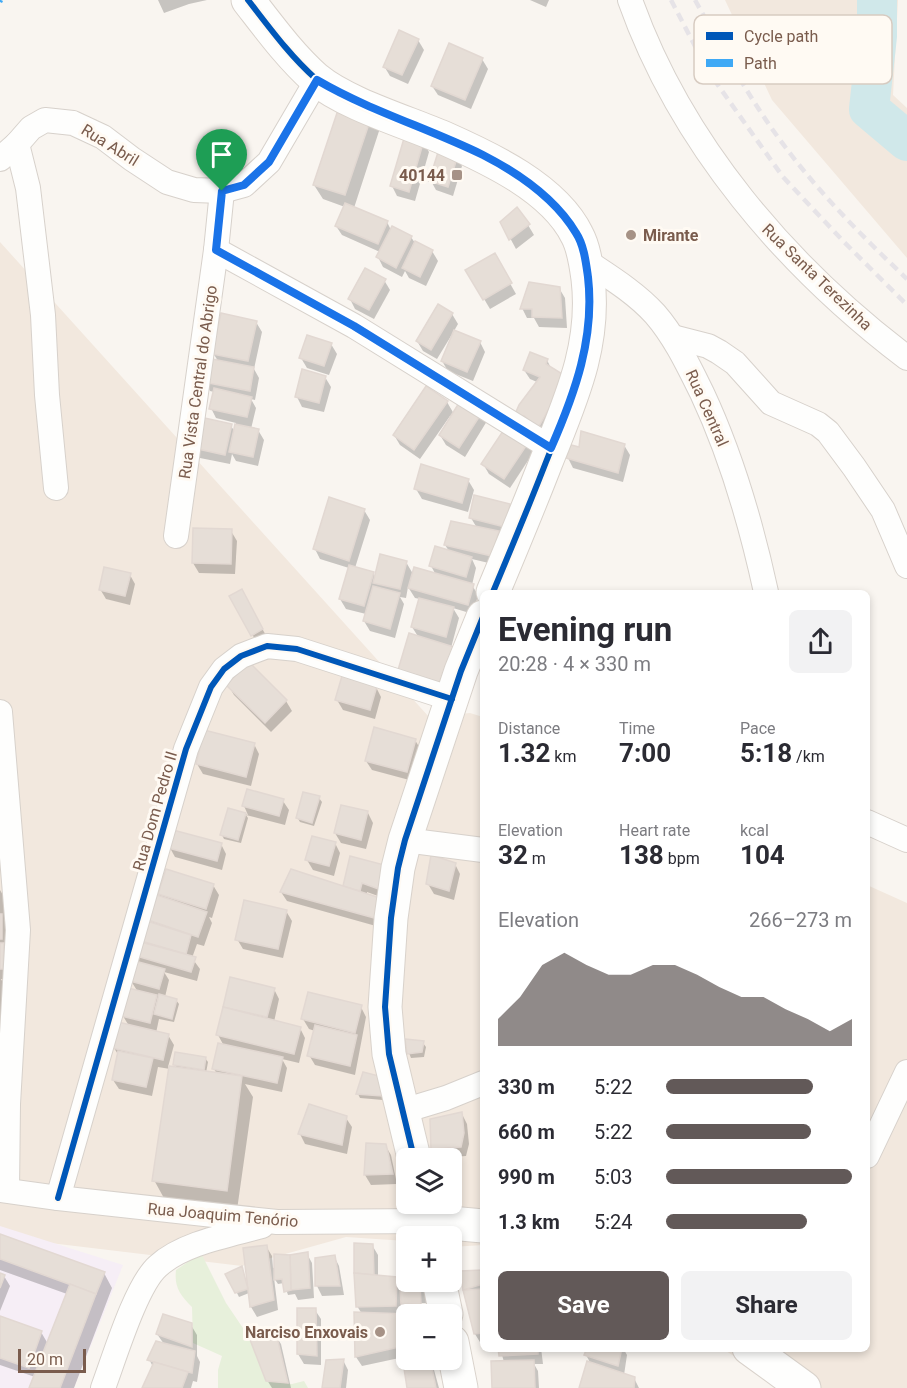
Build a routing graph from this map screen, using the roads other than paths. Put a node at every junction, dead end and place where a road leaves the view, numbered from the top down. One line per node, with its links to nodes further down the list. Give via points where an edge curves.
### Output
1 (248, 0): 3 (main road)
2 (630, 0): 9 (street, Rua Santa Terezinha, via 670,92 715,162 764,226 815,279)
3 (317, 80): 5 (street, via 269,162 244,185); 7 (main road, via 380,112 483,155 524,179 557,208 578,235)
4 (9, 152): 5 (street, Rua Abril, via 31,128 45,120 73,123 103,137 167,182 194,190); 11 (street, via 28,188 43,315 46,395)
5 (222, 191): 6 (street, Rua Vista Central do Abrigo)
6 (216, 250): 10 (street, via 354,326); 12 (street, Rua Vista Central do Abrigo)
7 (586, 261): 8 (street, Rua Central, via 636,297); 10 (main road, via 590,298 588,336 579,379)
8 (673, 337): 13 (street, via 719,352 735,363 771,403 828,432 883,510); 15 (street, Rua Central, via 717,424 737,477)
9 (907, 358)
10 (551, 448): 14 (main road)
11 (56, 488)
12 (176, 536)
13 (907, 566)
14 (494, 590)
15 (766, 590)
16 (480, 625): 17 (main road)
17 (452, 699): 21 (main road); 30 (street, Rua Dom Pedro II, via 297,649 267,646 241,656 224,669 211,687 186,748)
18 (0, 712): 19 (street)
19 (4, 803): 29 (street, via 18,930)
20 (870, 823): 22 (street)
21 (405, 840): 23 (street); 26 (main road, via 391,918 385,1006 389,1054)
22 (907, 840)
23 (480, 850)
24 (907, 1072): 28 (street)
25 (480, 1084): 26 (street)
26 (403, 1111): 27 (main road)
27 (412, 1148)
28 (870, 1150)
29 (4, 1190): 30 (street, Rua Joaquim Tenório)
30 (58, 1198): 32 (street, Rua Joaquim Tenório)
31 (428, 1220): 32 (street, Rua Joaquim Tenório); 33 (main road, Rua Joaquim Tenório)
32 (277, 1222): 36 (street, via 190,1248 158,1266 135,1305)
33 (480, 1226)
34 (755, 1352): 38 (main road)
35 (457, 1370): 37 (main road)
36 (103, 1388)
37 (461, 1388)
38 (804, 1388)

